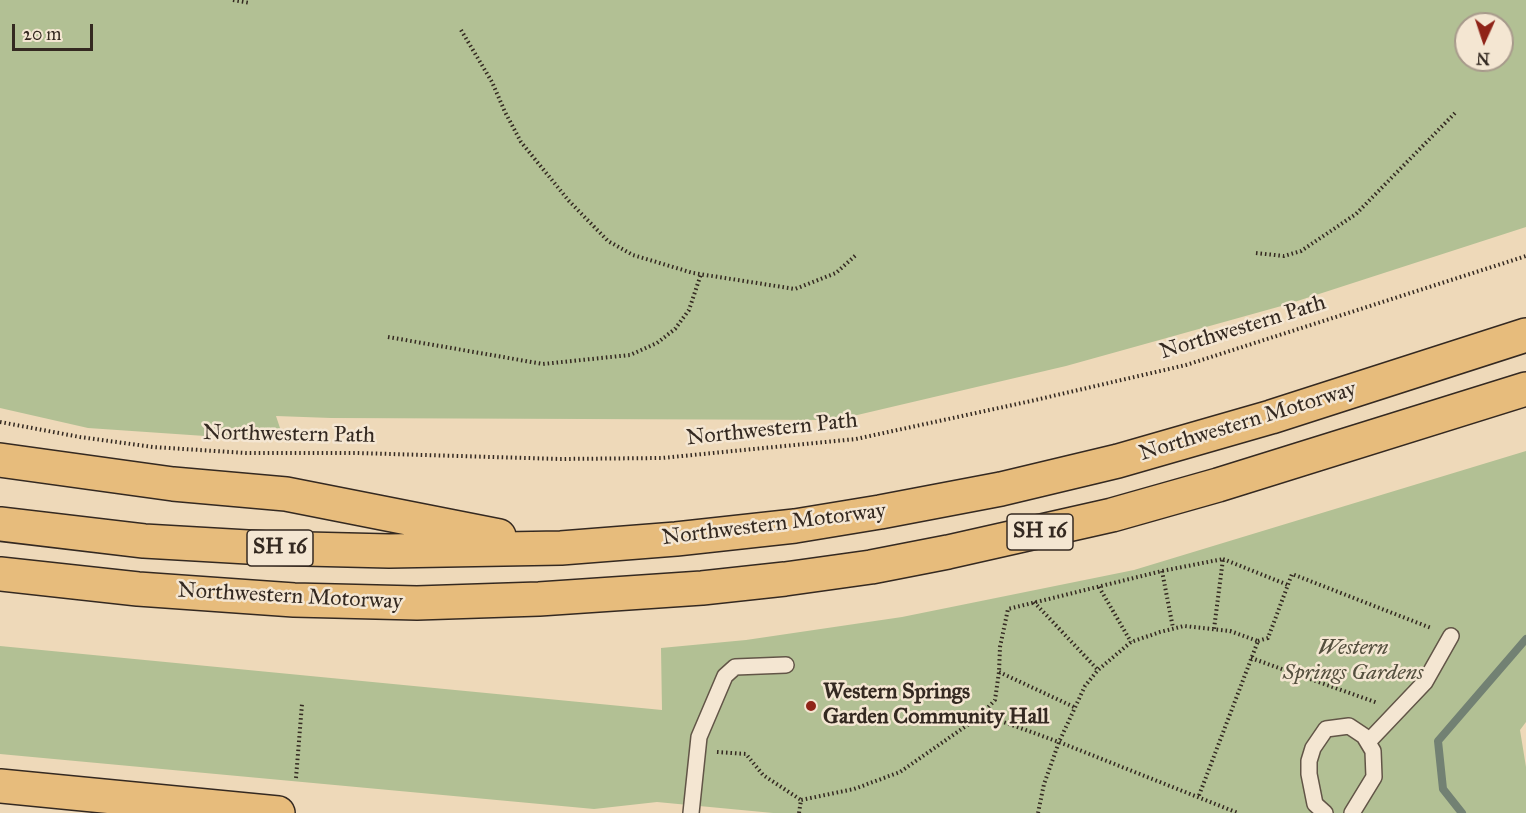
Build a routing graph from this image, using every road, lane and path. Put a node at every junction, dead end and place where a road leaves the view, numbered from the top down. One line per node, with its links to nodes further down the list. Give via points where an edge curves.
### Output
1 (233, 0): 2 (path)
2 (250, 3)
3 (461, 30): 8 (path, via 521,142 608,241 633,255)
4 (1455, 113): 5 (path, via 1356,214 1301,251 1284,256)
5 (1256, 253)
6 (856, 254): 8 (path, via 836,273 795,289)
7 (1526, 256): 12 (path, Northwestern Path, via 1186,365 856,439 652,458 246,453 153,447)
8 (701, 274): 10 (path, via 688,310 675,329 657,343 630,355 543,364)
9 (1526, 335): 15 (main road, Northwestern Motorway / SH 16, via 1271,417 1118,461 1001,489 795,526)
10 (388, 337)
11 (1526, 389): 18 (main road, Northwestern Motorway / SH 16, via 1112,515 948,552 785,579 539,599 417,603 138,590)
12 (0, 422)
13 (0, 460): 15 (main road, via 173,484 286,494)
14 (0, 524): 15 (main road, Northwestern Motorway / SH 16, via 144,541 265,548)
15 (561, 548)
16 (1223, 559): 17 (path); 19 (path); 23 (path)
17 (1161, 571): 20 (path); 22 (path)
18 (0, 574)
19 (1288, 585): 24 (path, via 1292,574); 25 (path, via 1268,638)
20 (1100, 587): 21 (path); 26 (path)
21 (1034, 602): 29 (path); 30 (path, via 1008,609)
22 (1173, 628): 23 (path); 26 (path)
23 (1214, 629): 25 (path)
24 (1451, 636): 33 (lane, via 1425,682)
25 (1258, 641): 27 (path)
26 (1131, 642): 29 (path)
27 (1251, 658): 33 (path); 40 (path)
28 (786, 665): 37 (lane, via 735,667 725,676 699,737)
29 (1098, 670): 32 (path)
30 (999, 672): 32 (path); 34 (path, via 995,700)
31 (302, 704): 38 (path)
32 (1074, 707): 35 (path)
33 (1398, 710): 36 (lane)
34 (979, 717): 35 (path); 41 (path, via 900,772 854,789)
35 (1059, 742): 40 (path); 45 (path)
36 (1368, 742): 47 (lane, via 1349,726 1326,729 1313,748 1309,774 1316,804); 48 (lane, via 1373,751 1374,777)
37 (698, 750): 41 (path, via 746,754 763,775); 43 (lane)
38 (296, 778)
39 (0, 786): 42 (main road)
40 (1198, 798): 46 (path)
41 (801, 800): 44 (path)
42 (278, 813)
43 (691, 813)
44 (799, 813)
45 (1038, 813)
46 (1238, 813)
47 (1325, 813)
48 (1352, 813)

